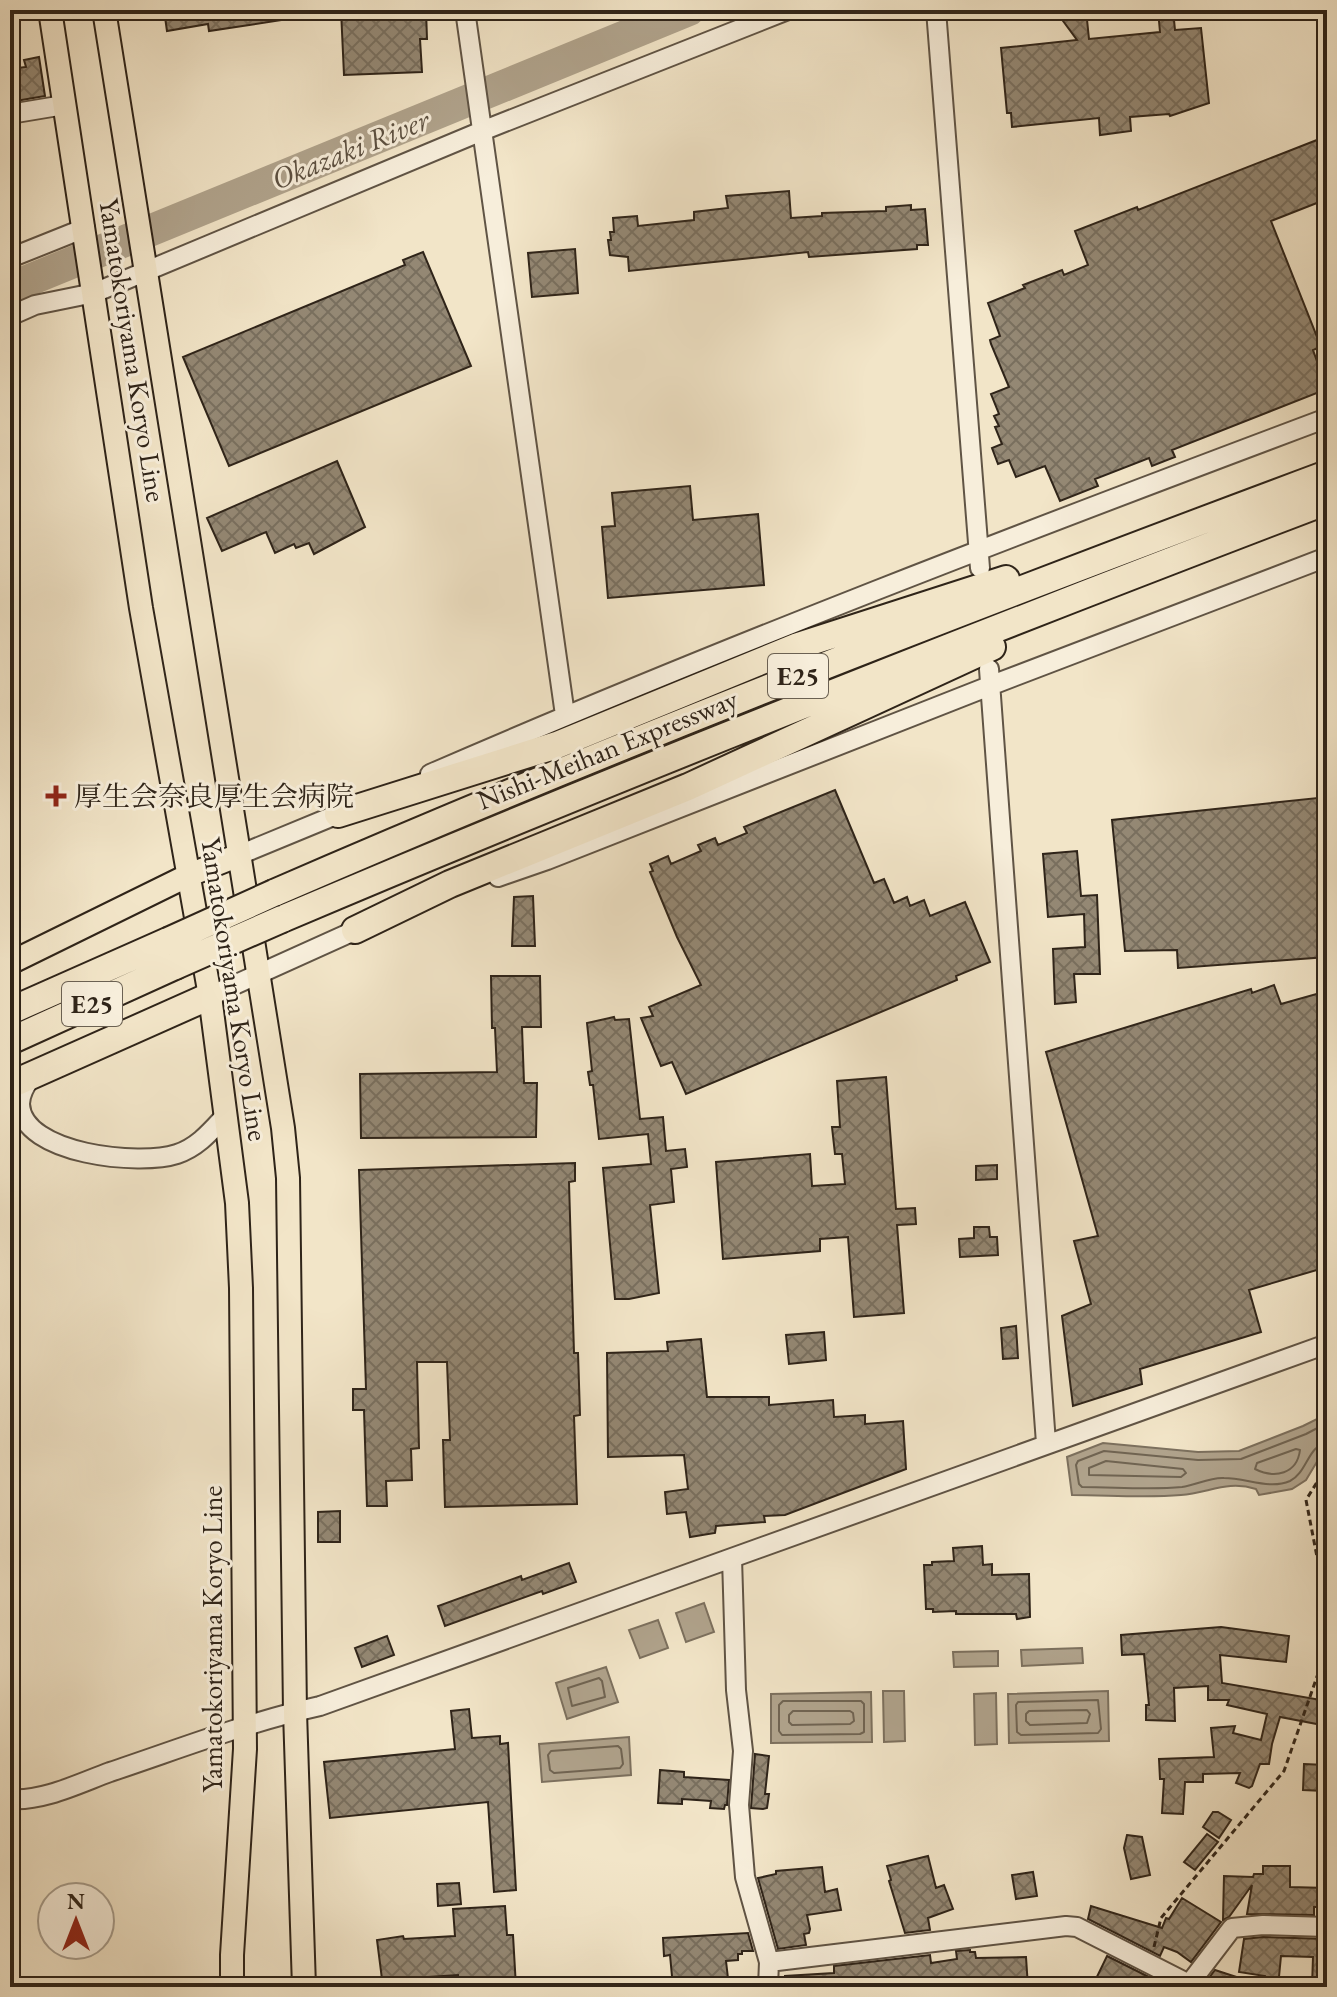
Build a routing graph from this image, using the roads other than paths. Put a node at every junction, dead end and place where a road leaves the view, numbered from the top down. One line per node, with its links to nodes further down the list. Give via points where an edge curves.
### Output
1 (50, 10): 6 (main road, Yamatokoriyama Koryo Line)
2 (104, 10): 11 (main road, Yamatokoriyama Koryo Line)
3 (465, 10): 8 (street)
4 (788, 10): 8 (street)
5 (936, 10): 18 (street)
6 (64, 105): 7 (street); 9 (main road, Yamatokoriyama Koryo Line)
7 (10, 114)
8 (481, 127): 11 (street); 21 (street)
9 (85, 232): 10 (street); 12 (main road, Yamatokoriyama Koryo Line)
10 (10, 258)
11 (144, 267): 12 (street); 23 (main road, Yamatokoriyama Koryo Line)
12 (93, 288): 13 (street); 24 (main road, Yamatokoriyama Koryo Line)
13 (10, 316)
14 (1327, 418): 18 (street)
15 (1327, 472): 22 (highway, via 798,646 557,745); 26 (highway, Nishi-Meihan Expressway / E25, bridge, via 484,802 274,893)
16 (1327, 501): 19 (highway, Nishi-Meihan Expressway / E25)
17 (1327, 557): 20 (street)
18 (979, 558): 21 (street)
19 (1175, 559): 25 (highway, via 808,733 450,884); 26 (highway, Nishi-Meihan Expressway / E25, bridge, via 788,710 282,919)
20 (990, 677): 25 (street, via 547,860); 35 (street)
21 (565, 715): 22 (street)
22 (338, 814): 23 (street)
23 (239, 855): 24 (main road); 28 (main road, Yamatokoriyama Koryo Line)
24 (187, 876): 27 (main road); 29 (main road, Yamatokoriyama Koryo Line)
25 (355, 930): 28 (street)
26 (171, 954): 30 (highway, Nishi-Meihan Expressway / E25); 31 (highway, Nishi-Meihan Expressway / E25)
27 (10, 963)
28 (259, 974): 29 (street); 37 (main road, Yamatokoriyama Koryo Line, via 288,1178)
29 (210, 996): 32 (highway); 33 (main road, Yamatokoriyama Koryo Line)
30 (10, 1009)
31 (10, 1041)
32 (21, 1080): 33 (street, via 20,1104 33,1130 79,1151 129,1159 178,1154 199,1143)
33 (225, 1116): 38 (main road, Yamatokoriyama Koryo Line, via 241,1288)
34 (1327, 1344): 35 (street)
35 (1046, 1443): 36 (street)
36 (732, 1558): 37 (street); 41 (street, via 745,1877)
37 (295, 1712): 38 (street); 44 (main road, Yamatokoriyama Koryo Line)
38 (245, 1727): 39 (street); 43 (main road, Yamatokoriyama Koryo Line)
39 (14, 1802)
40 (1327, 1927): 42 (street, via 1232,1928)
41 (769, 1962): 42 (street, via 1066,1926); 45 (street)
42 (1188, 1985)
43 (232, 1987)
44 (304, 1987)
45 (768, 1987)

